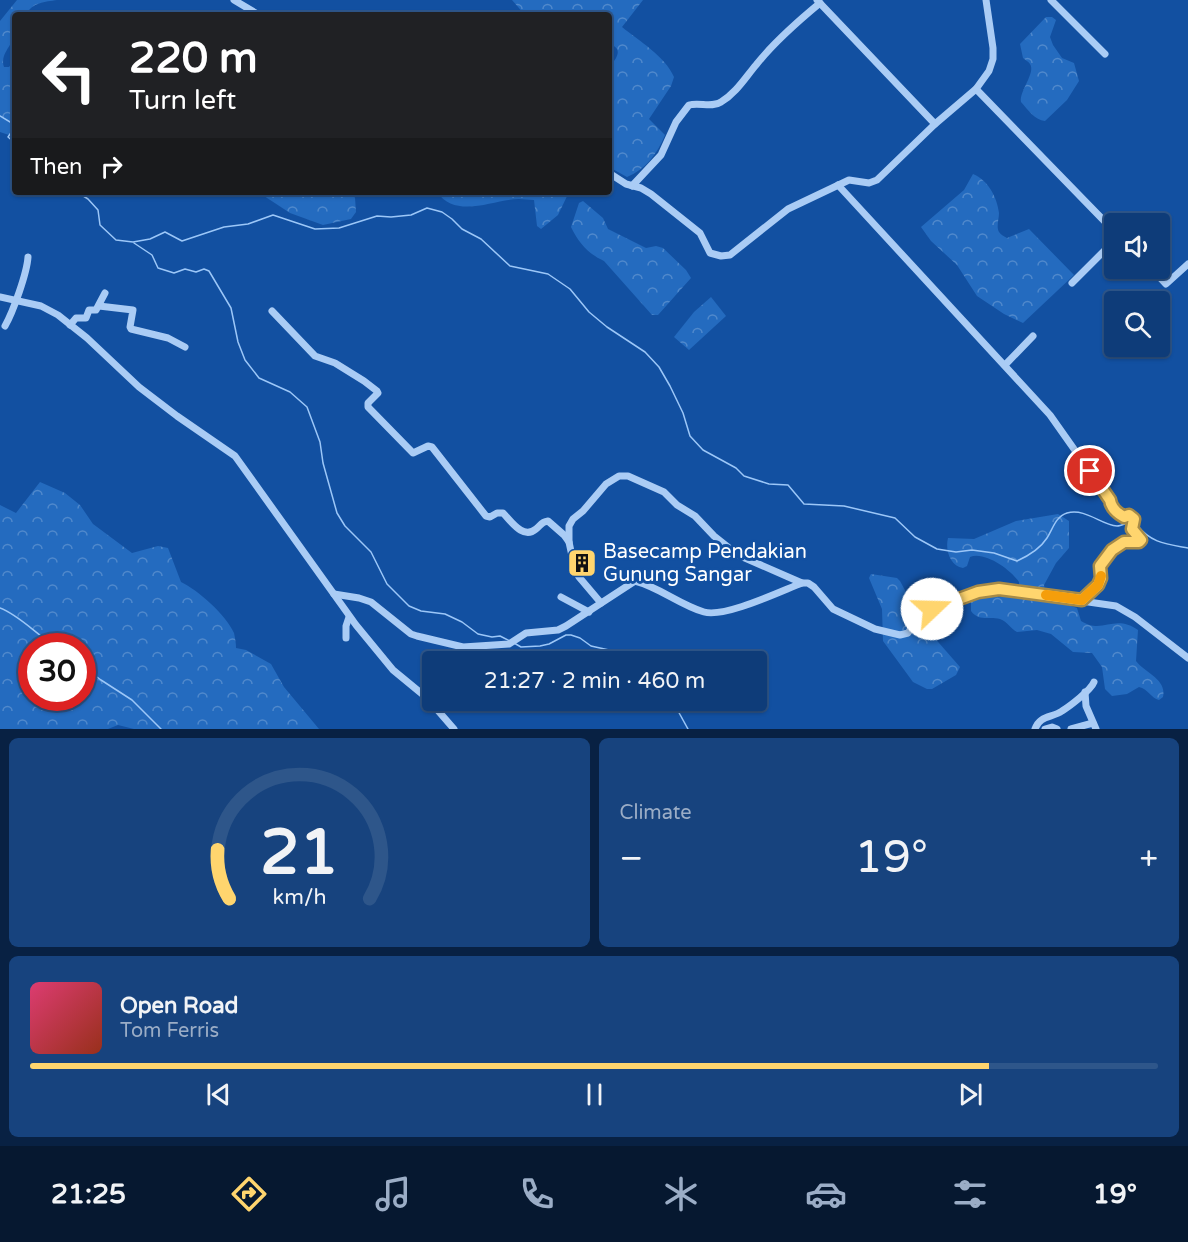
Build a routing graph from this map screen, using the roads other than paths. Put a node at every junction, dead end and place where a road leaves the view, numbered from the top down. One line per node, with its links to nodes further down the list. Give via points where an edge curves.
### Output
1 (234, 0): 5 (street)
2 (986, 0): 7 (street, via 993,59)
3 (1051, 0): 6 (street)
4 (818, 2): 8 (street); 11 (street, via 722,102 689,105 676,122 661,155)
5 (254, 12)
6 (1105, 54)
7 (976, 89): 8 (street); 12 (street)
8 (935, 124): 10 (street, via 877,180 850,180)
9 (612, 175): 11 (street)
10 (838, 185): 11 (street, via 788,209 725,257 710,253 700,233 651,194); 27 (street)
11 (632, 186)
12 (1104, 221)
13 (1104, 251): 17 (street)
14 (28, 257): 20 (street)
15 (1188, 264): 16 (street, via 1166,284)
16 (1161, 279)
17 (1072, 283)
18 (105, 293): 21 (street)
19 (0, 297): 20 (street)
20 (16, 300): 23 (street, via 41,306); 24 (street)
21 (99, 306): 23 (street); 26 (street, via 133,310 131,329 168,338)
22 (272, 311): 28 (street, via 315,356 335,363 377,391 368,407 413,453 431,446 486,516 504,513 527,533 548,521)
23 (70, 325): 30 (street, via 139,387 236,456)
24 (4, 326)
25 (1033, 336): 27 (street)
26 (185, 347)
27 (1005, 364): 32 (street, via 1050,415 1115,511 1124,517 1129,515 1140,541 1124,542 1112,550 1100,566 1098,585)
28 (569, 542): 29 (street, via 573,519 606,484 619,476 628,476 664,492 744,559); 33 (street, via 579,577)
29 (802, 583): 32 (street, via 814,587 833,609 900,636 908,633 927,611 978,592 999,589); 33 (street, via 716,612 704,612 637,581)
30 (334, 594): 34 (street, via 371,603 411,634 463,647 509,644 526,633 558,630); 35 (street)
31 (561, 597): 34 (street)
32 (1082, 600): 37 (street, via 1122,609)
33 (601, 603): 34 (street)
34 (589, 612)
35 (349, 617): 36 (street); 41 (street, via 393,669 427,698)
36 (346, 638)
37 (1188, 658)
38 (1094, 682): 39 (street)
39 (1085, 692): 40 (street); 42 (street, via 1061,712 1039,721)
40 (1094, 726): 45 (street)
41 (454, 729)
42 (1035, 729)
43 (1045, 729): 44 (street)
44 (1057, 729)
45 (1071, 729)

